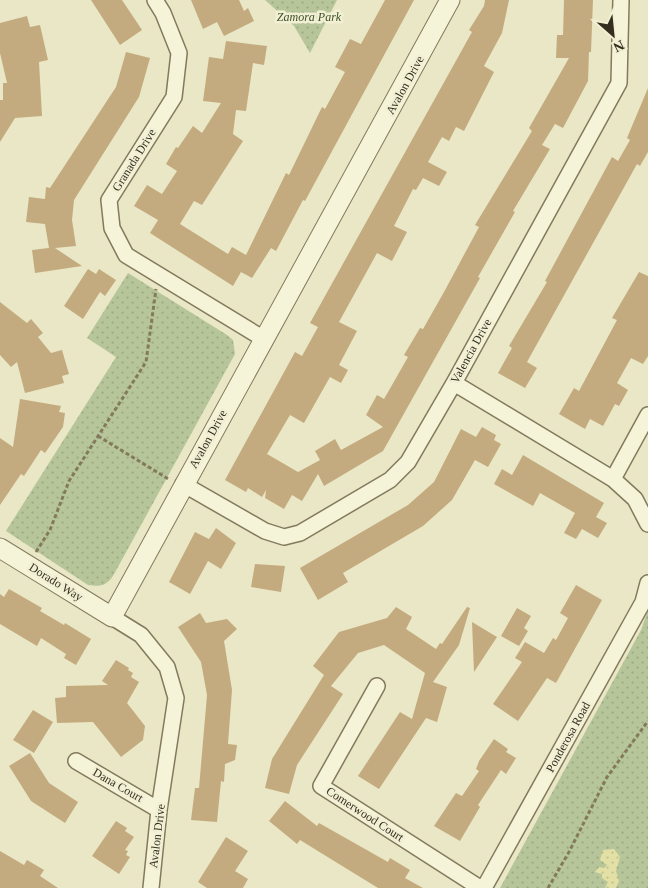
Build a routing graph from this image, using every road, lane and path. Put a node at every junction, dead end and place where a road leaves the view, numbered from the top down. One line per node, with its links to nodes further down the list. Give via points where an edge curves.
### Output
1 (155, 0): 4 (street, Granada Drive, via 179,53 174,97 109,200 112,228 126,255)
2 (450, 0): 5 (street, Avalon Drive)
3 (621, 0): 6 (street, Valencia Drive, via 619,84)
4 (158, 274): 5 (street, Granada Drive); 8 (path, via 146,362)
5 (264, 339): 10 (street, Avalon Drive)
6 (454, 383): 9 (street); 10 (street, Valencia Drive, via 408,462 390,480 300,533 284,537 265,531)
7 (648, 415): 9 (street)
8 (98, 436): 10 (path, via 168,479); 13 (path, via 69,481 50,530)
9 (613, 478): 11 (street, via 634,499)
10 (183, 484): 15 (street, Avalon Drive)
11 (648, 524)
12 (0, 548): 13 (street, Dorado Way)
13 (27, 565): 15 (street, Dorado Way)
14 (648, 583): 21 (street, Ponderosa Road, via 643,602)
15 (112, 617): 19 (street, Avalon Drive, via 141,635 167,667 176,698)
16 (377, 686): 21 (street, Comerwood Court, via 321,786)
17 (648, 722): 22 (path, via 607,777)
18 (76, 761): 19 (street, Dana Court)
19 (160, 810): 20 (street, Avalon Drive)
20 (151, 888)
21 (482, 888)
22 (548, 888)

